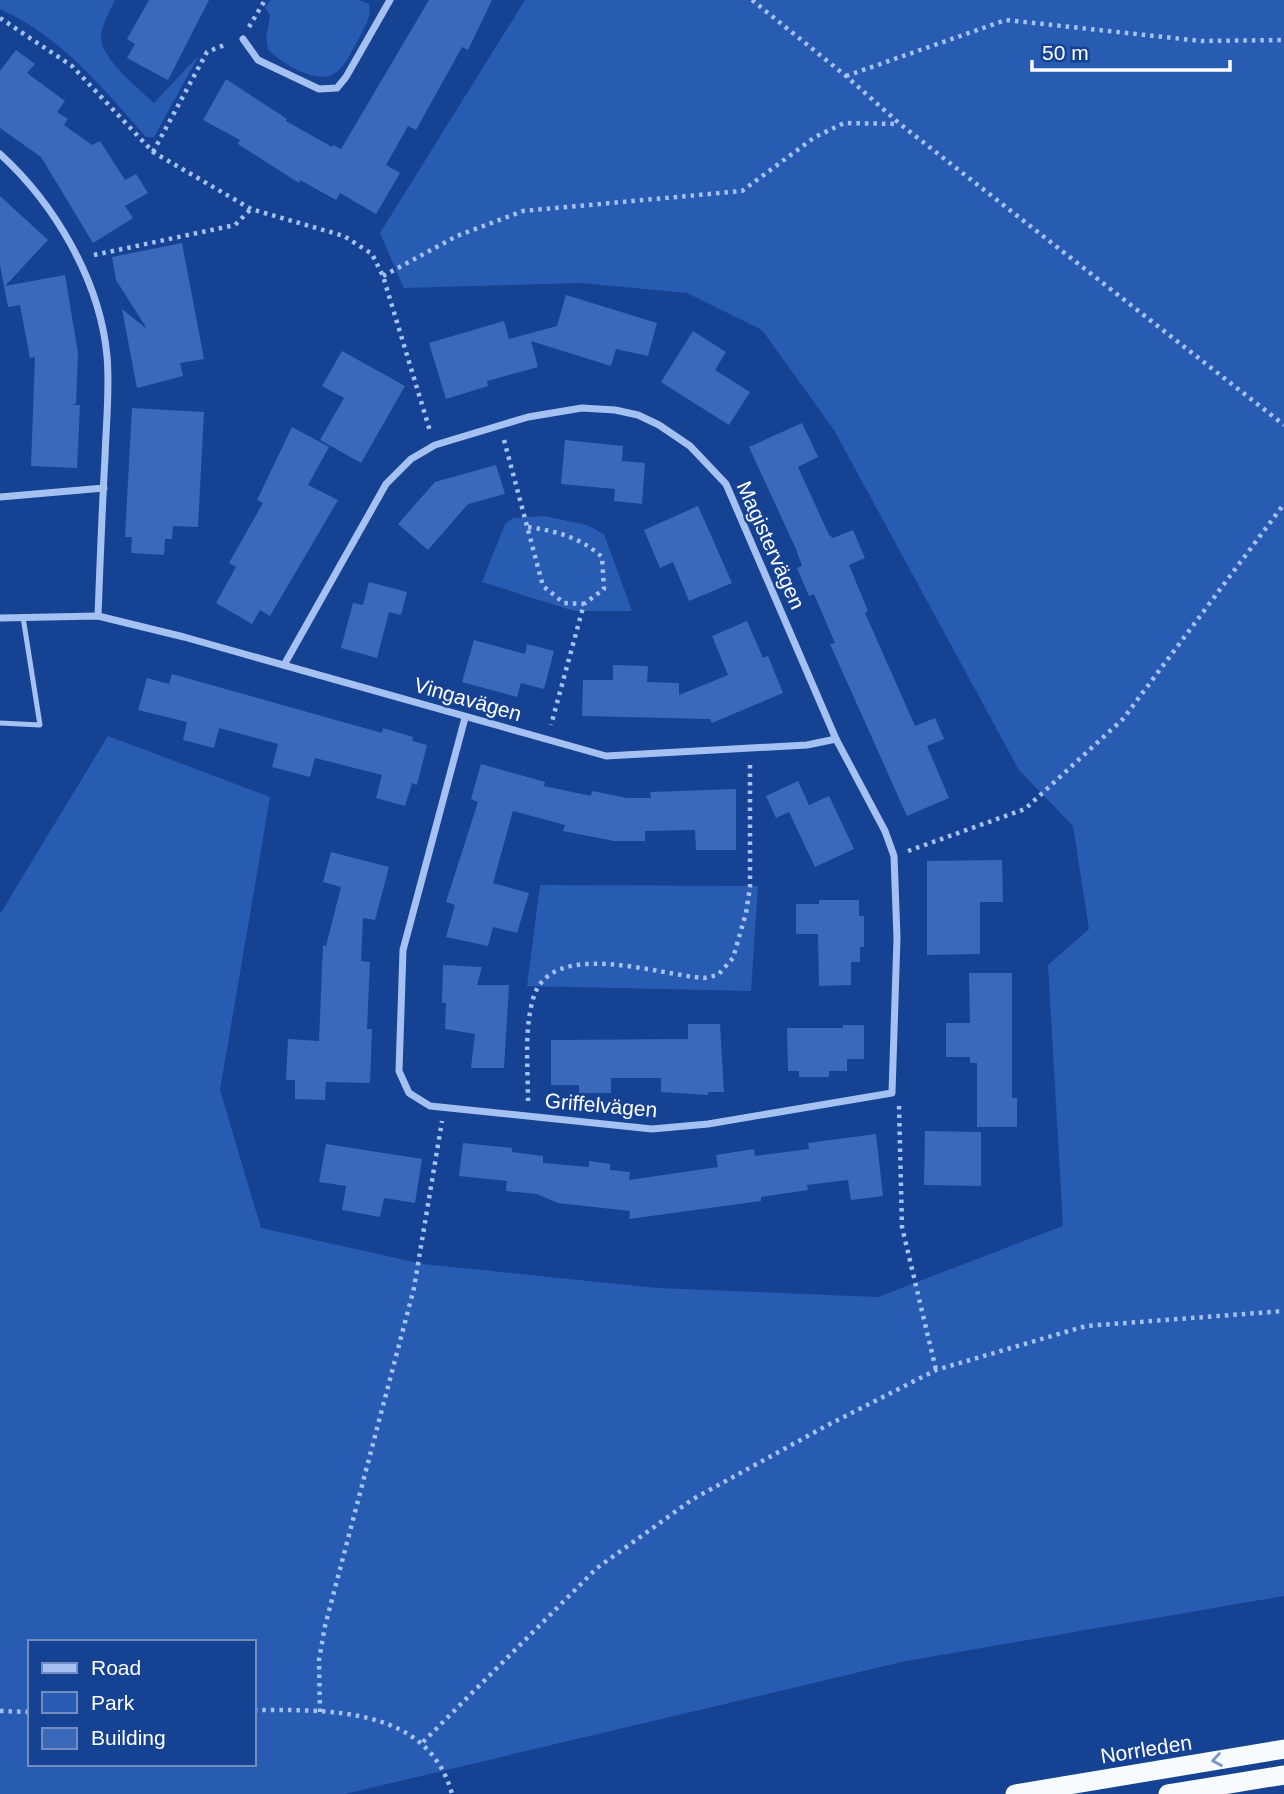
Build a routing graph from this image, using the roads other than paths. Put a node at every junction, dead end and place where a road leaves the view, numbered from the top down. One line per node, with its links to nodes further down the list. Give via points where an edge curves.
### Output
1 (390, 0): 2 (street, via 337,88 319,89 258,60)
2 (243, 38)
3 (0, 154): 4 (street, via 50,210 77,258 97,311 107,354)
4 (104, 488): 5 (street); 6 (street)
5 (0, 497)
6 (98, 616): 7 (street, Vingavägen); 9 (street, Vingavägen)
7 (23, 617): 8 (street, Vingavägen); 11 (lane, via 40,725)
8 (0, 618)
9 (284, 664): 10 (street, Vingavägen); 12 (street, Magistervägen, via 386,484 411,459 435,445 499,425 572,410 615,410 659,425 711,464 726,484)
10 (465, 718): 12 (street, Vingavägen, via 607,755 807,745); 12 (street, Griffelvägen, via 404,950 399,1071 409,1093 430,1106 652,1129 892,1093 897,938 894,856)
11 (0, 723)
12 (836, 739)
13 (1284, 1749): 15 (highway, Norrleden, one-way to 15)
14 (1284, 1776): 16 (highway)
15 (1015, 1794)
16 (1168, 1794)

